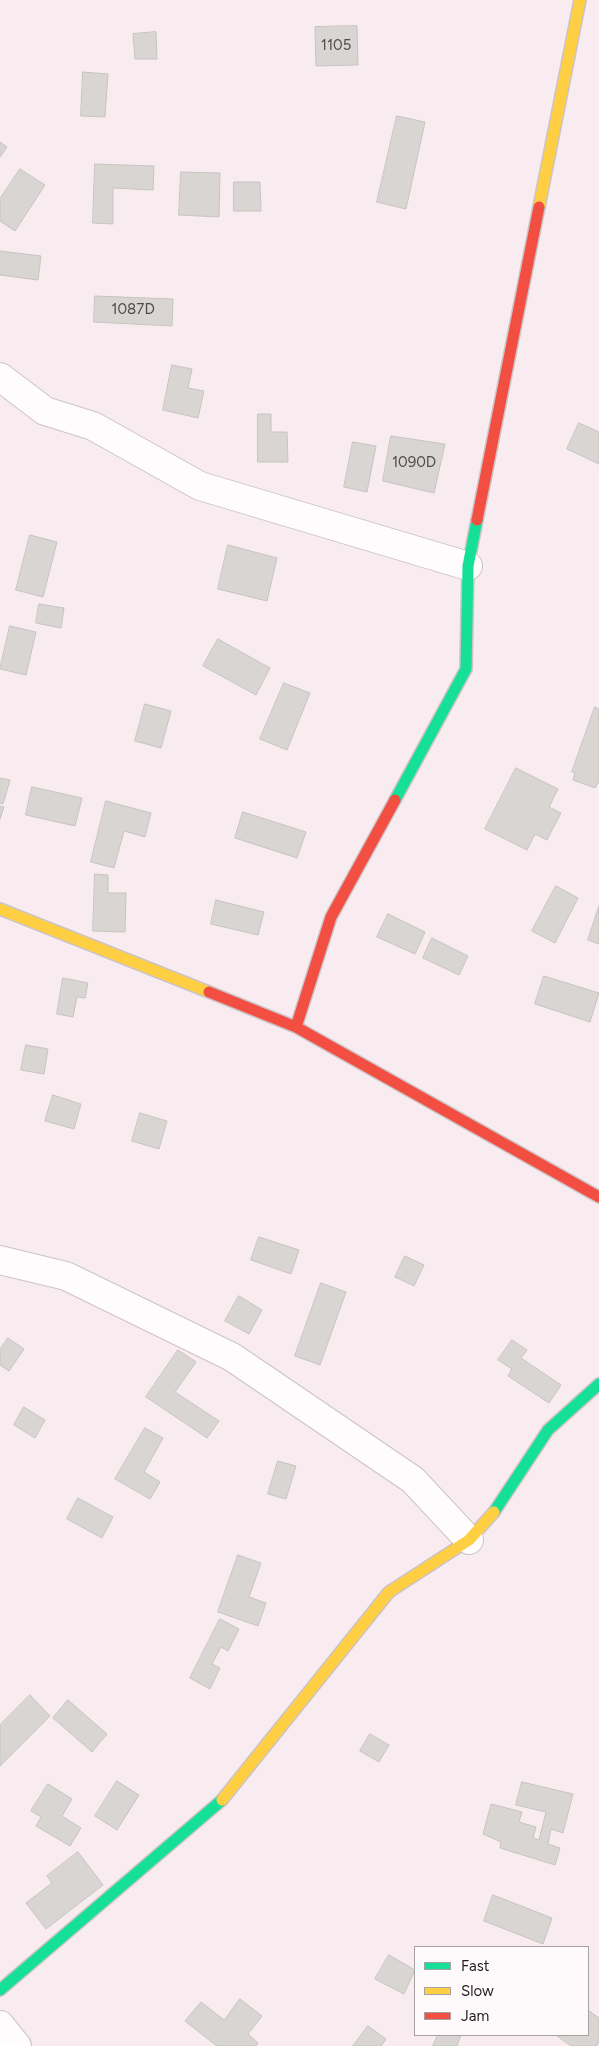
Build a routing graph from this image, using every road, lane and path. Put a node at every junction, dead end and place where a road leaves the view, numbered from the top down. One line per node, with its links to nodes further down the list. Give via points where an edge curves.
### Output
1 (580, 0): 3 (street)
2 (0, 377): 3 (street, via 45,411 93,426 200,486)
3 (468, 566): 5 (street, via 466,669 331,917)
4 (0, 909): 5 (street)
5 (296, 1027): 6 (street)
6 (599, 1197)
7 (0, 1260): 9 (street, via 66,1276 232,1357 414,1480)
8 (599, 1384): 9 (street, via 548,1430 499,1507)
9 (469, 1540): 10 (street, via 389,1592 221,1801)
10 (0, 1990)
11 (0, 2025): 12 (street)
12 (17, 2046)

